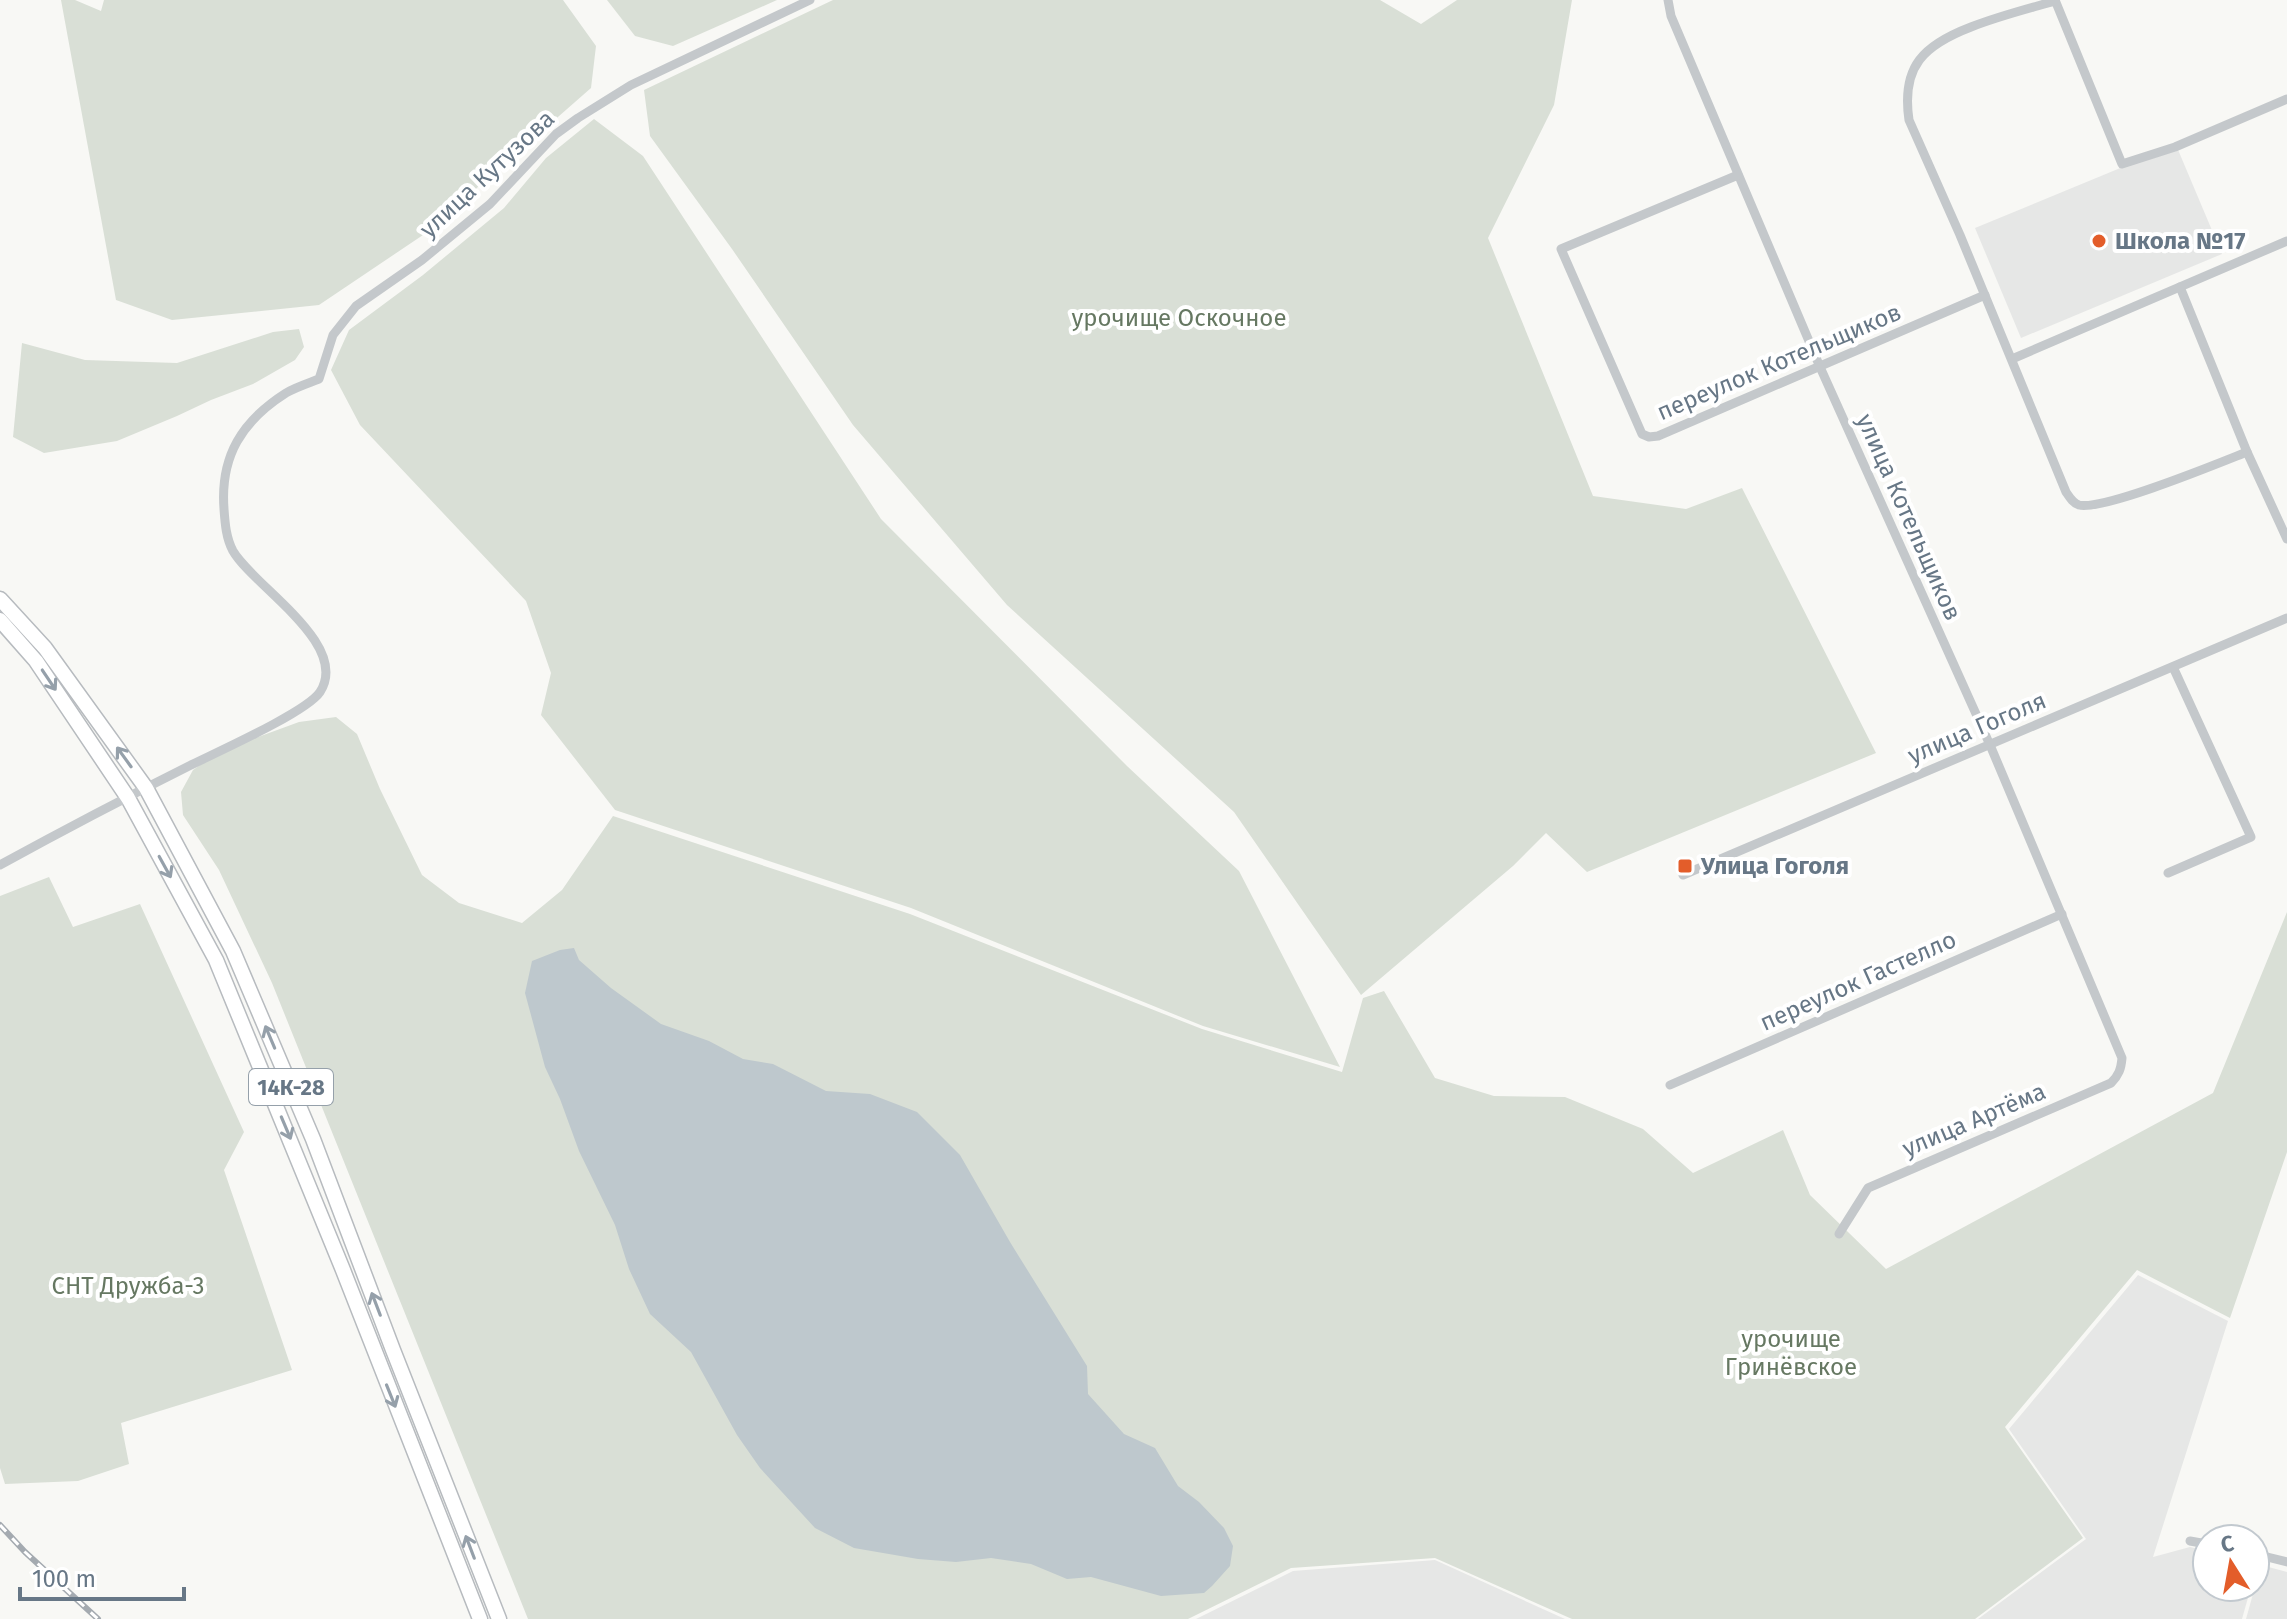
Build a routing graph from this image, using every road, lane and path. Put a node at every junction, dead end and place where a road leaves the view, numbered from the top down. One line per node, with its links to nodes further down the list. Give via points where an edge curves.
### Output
1 (810, 0): 18 (street, улица Кутузова, via 631,85 556,134 490,204 356,306 333,335 319,379 288,392 242,431 227,465 225,527 233,550 253,575 311,634 326,668 325,681 310,703)
2 (1668, 0): 5 (street, улица Котельщиков)
3 (2055, 0): 4 (street, via 2122,164); 8 (street, via 1946,37 1919,59 1909,78 1909,120)
4 (2287, 99)
5 (1738, 175): 10 (street, улица Котельщиков); 10 (street, переулок Котельщиков, via 1561,249 1642,434 1658,436)
6 (2287, 241): 7 (street)
7 (2180, 287): 9 (street); 11 (street)
8 (1985, 295): 9 (street); 10 (street, переулок Котельщиков)
9 (2012, 359): 11 (street, via 2066,492 2078,505 2102,503)
10 (1820, 367): 17 (street, улица Котельщиков)
11 (2247, 452): 12 (street)
12 (2287, 539)
13 (0, 599): 18 (main road, 14К-28, one-way to 13, via 45,648)
14 (2287, 618): 16 (street, улица Гоголя)
15 (0, 620): 19 (main road, 14К-28, one-way to 19, via 36,661)
16 (2173, 667): 17 (street, улица Гоголя); 21 (street, via 2251,837)
17 (1990, 745): 22 (street, улица Гоголя); 23 (street, улица Котельщиков)
18 (146, 788): 19 (street); 28 (main road, 14К-28, one-way to 18, via 313,1139 233,951)
19 (128, 798): 20 (street); 27 (main road, 14К-28, one-way to 27, via 216,960)
20 (0, 865)
21 (2168, 873)
22 (1683, 875)
23 (2062, 914): 24 (street, улица Котельщиков); 25 (street, переулок Гастелло)
24 (2119, 1049): 26 (street, улица Артёма, via 2122,1068 2111,1083 1868,1188)
25 (1670, 1085)
26 (1839, 1234)
27 (480, 1619)
28 (499, 1619)

